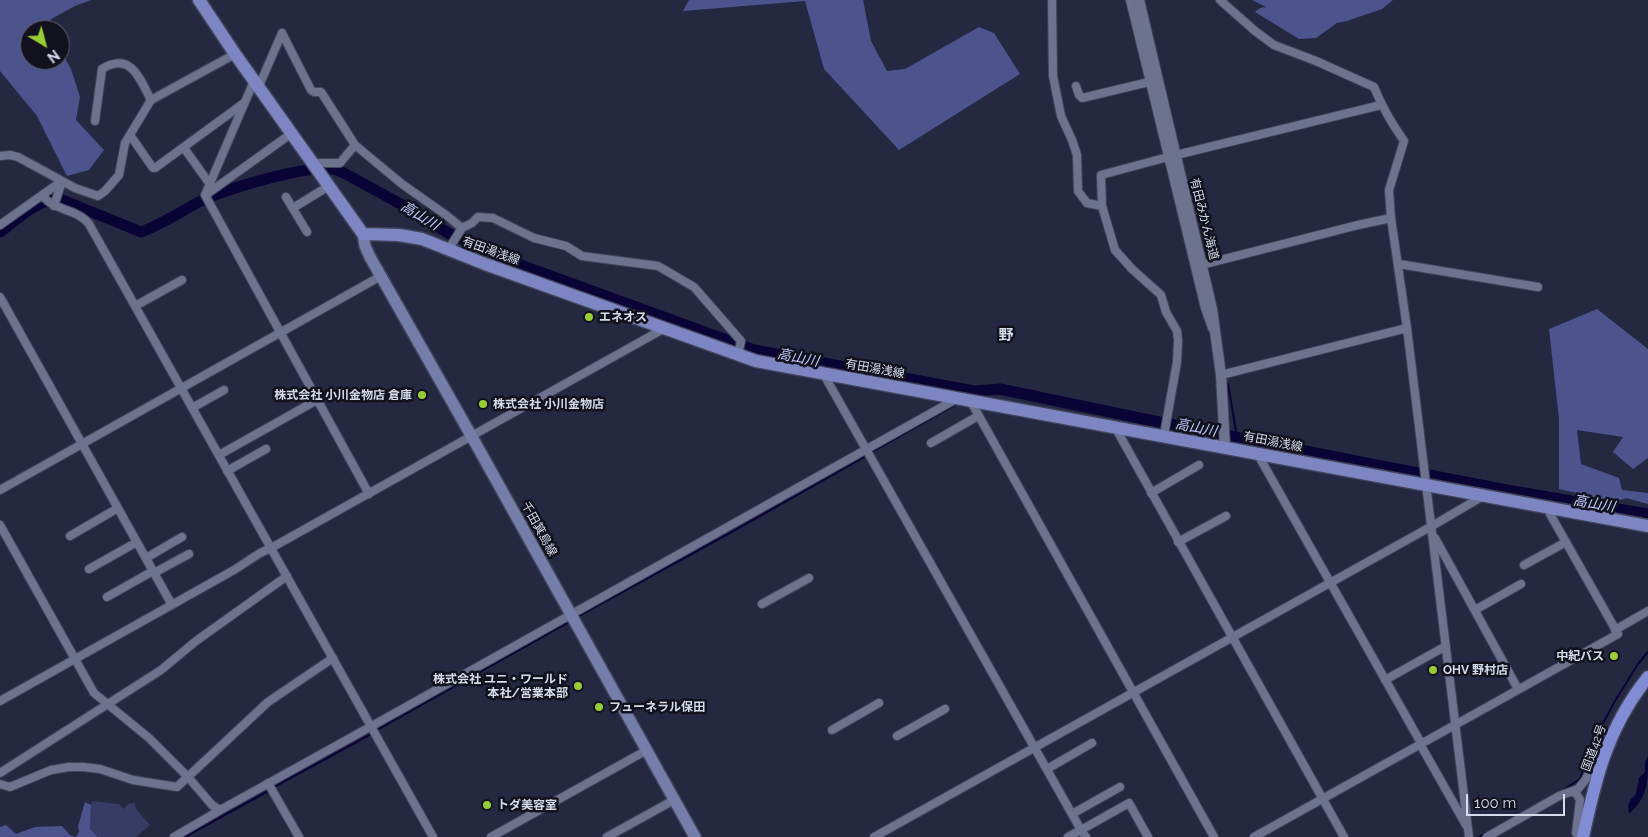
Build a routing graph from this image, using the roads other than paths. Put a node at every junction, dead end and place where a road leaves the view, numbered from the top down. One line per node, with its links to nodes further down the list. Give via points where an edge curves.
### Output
1 (199, 0): 6 (main road)
2 (1052, 0): 27 (street, via 1053,76 1061,116 1077,155 1078,191 1087,203)
3 (1130, 0): 7 (street)
4 (1139, 0): 19 (street, 有田みかん海道)
5 (1220, 0): 12 (street, via 1274,45 1374,87)
6 (235, 54): 8 (main road); 10 (street)
7 (1150, 82): 9 (street, via 1082,98); 19 (street)
8 (257, 83): 11 (street); 14 (main road); 16 (street, via 282,33 311,90 321,92)
9 (1076, 86)
10 (152, 100): 13 (street, via 134,70 122,63 109,65 102,69); 15 (street)
11 (245, 102): 17 (street); 23 (street)
12 (1381, 105): 19 (street); 29 (street, via 1404,141 1389,190)
13 (95, 121)
14 (292, 133): 20 (main road); 23 (street)
15 (130, 135): 17 (street, via 155,168); 21 (street, via 125,143 119,175 101,195 94,196)
16 (355, 145): 20 (street, via 340,163); 33 (street, via 446,215)
17 (184, 148): 23 (street)
18 (0, 156): 21 (street, via 18,157)
19 (1172, 156): 27 (street, via 1101,175); 35 (street, 有田みかん海道)
20 (316, 168): 22 (main road)
21 (62, 181): 24 (street); 26 (street)
22 (329, 186): 28 (street); 32 (main road)
23 (212, 187): 43 (street, via 205,195)
24 (42, 196): 26 (street); 30 (street)
25 (286, 197): 28 (street)
26 (54, 206): 40 (street, via 86,220)
27 (1102, 206): 54 (street, via 1115,250 1161,295 1166,312 1177,330 1177,362)
28 (293, 208): 31 (street)
29 (1391, 218): 34 (street); 35 (street)
30 (0, 225)
31 (307, 232)
32 (363, 234): 33 (main road, 有田湯浅線); 36 (main road, 千田箕島線, via 367,251)
33 (456, 237): 41 (main road, 有田湯浅線); 44 (street, via 478,217 493,218 534,238 566,246 582,256 658,266 700,292 741,341)
34 (1399, 264): 38 (street); 42 (street)
35 (1198, 266): 46 (street, 有田みかん海道, via 1212,309)
36 (381, 276): 43 (street); 55 (main road, 千田箕島線)
37 (182, 280): 40 (street)
38 (1538, 287)
39 (0, 297): 57 (street)
40 (135, 306): 47 (street)
41 (665, 328): 44 (main road, 有田湯浅線); 55 (street)
42 (1407, 328): 46 (street); 65 (street)
43 (280, 332): 47 (street); 50 (street)
44 (738, 355): 45 (main road, 有田湯浅線)
45 (823, 373): 49 (main road, 有田湯浅線); 60 (street)
46 (1221, 375): 58 (street, 有田みかん海道)
47 (181, 388): 51 (street); 57 (street)
48 (224, 390): 51 (street)
49 (964, 399): 52 (street); 53 (main road, 有田湯浅線); 60 (street)
50 (317, 400): 62 (street); 68 (street)
51 (192, 408): 62 (street)
52 (978, 416): 56 (street); 105 (street)
53 (1115, 427): 54 (main road, 有田湯浅線); 67 (street)
54 (1164, 435): 58 (main road, 有田湯浅線)
55 (472, 437): 68 (street); 96 (main road, 千田箕島線)
56 (931, 443)
57 (82, 444): 66 (street); 70 (street)
58 (1225, 444): 61 (main road, 有田湯浅線)
59 (266, 449): 64 (street)
60 (867, 449): 96 (street); 117 (street)
61 (1257, 453): 65 (main road, 有田湯浅線); 89 (street)
62 (219, 455): 64 (street)
63 (1199, 466): 67 (street)
64 (227, 471): 81 (street)
65 (1425, 481): 69 (main road, 有田湯浅線); 75 (street)
66 (0, 490)
67 (1151, 493): 79 (street)
68 (369, 494): 81 (street)
69 (1483, 496): 71 (main road, 有田湯浅線); 75 (street)
70 (118, 508): 76 (street); 78 (street)
71 (1551, 508): 74 (main road, 有田湯浅線); 80 (street, via 1550,514)
72 (1226, 516): 79 (street)
73 (0, 525): 100 (street)
74 (1648, 526)
75 (1432, 530): 89 (street); 94 (street); 99 (street)
76 (70, 536)
77 (182, 537): 83 (street)
78 (137, 542): 83 (street); 85 (street)
79 (1178, 542): 98 (street)
80 (1566, 542): 84 (street); 97 (street)
81 (271, 548): 87 (street); 93 (street)
82 (189, 554): 86 (street)
83 (146, 558): 86 (street)
84 (1524, 565)
85 (89, 569)
86 (154, 572): 91 (street); 93 (street)
87 (287, 576): 101 (street); 108 (street, via 161,670)
88 (809, 578): 92 (street)
89 (1330, 583): 98 (street); 103 (street)
90 (1521, 584): 94 (street)
91 (107, 598)
92 (762, 604)
93 (172, 605): 100 (street)
94 (1475, 610): 104 (street)
95 (1648, 611): 97 (street)
96 (573, 619): 111 (street); 118 (main road, 千田箕島線)
97 (1615, 630): 104 (street, via 1618,634)
98 (1232, 637): 105 (street); 126 (street)
99 (1446, 646): 103 (street); 110 (street)
100 (75, 658): 106 (street); 108 (street, via 90,688)
101 (333, 658): 111 (street); 121 (street, via 268,702)
102 (1648, 677): 116 (highway, 国道42号, via 1623,713)
103 (1385, 680): 114 (street)
104 (1518, 689): 110 (street)
105 (1133, 692): 117 (street); 143 (street)
106 (0, 701)
107 (879, 703): 112 (street)
108 (108, 704): 120 (street); 121 (street, via 149,738)
109 (945, 709): 113 (street)
110 (1456, 724): 114 (street); 131 (street)
111 (370, 727): 123 (street); 135 (street)
112 (832, 730)
113 (897, 736)
114 (1421, 743): 126 (street); 131 (street)
115 (1092, 744): 119 (street)
116 (1608, 744): 125 (street, via 1598,750 1584,783); 132 (highway, 国道42号)
117 (1034, 748): 119 (street); 139 (street)
118 (646, 750): 127 (main road, 千田箕島線); 136 (street)
119 (1046, 769): 129 (street)
120 (0, 773)
121 (188, 778): 122 (street, via 177,787 134,780 83,766 51,770 10,786); 128 (street, via 212,805)
122 (0, 784)
123 (268, 784): 128 (street); 134 (street)
124 (1120, 787): 129 (street)
125 (1571, 792): 132 (street, via 1576,793 1580,800); 146 (street)
126 (1322, 798): 144 (street); 145 (street)
127 (674, 800): 137 (street); 138 (main road, 千田箕島線)
128 (222, 809): 133 (street)
129 (1072, 814): 130 (street)
130 (1081, 830): 140 (street); 141 (street); 142 (street, via 1128,803)
131 (1469, 833)
132 (1579, 836)
133 (174, 837)
134 (299, 837)
135 (433, 837)
136 (492, 837)
137 (607, 837)
138 (695, 837)
139 (874, 837)
140 (1068, 837)
141 (1086, 837)
142 (1148, 837)
143 (1214, 837)
144 (1254, 837)
145 (1344, 837)
146 (1487, 837)

